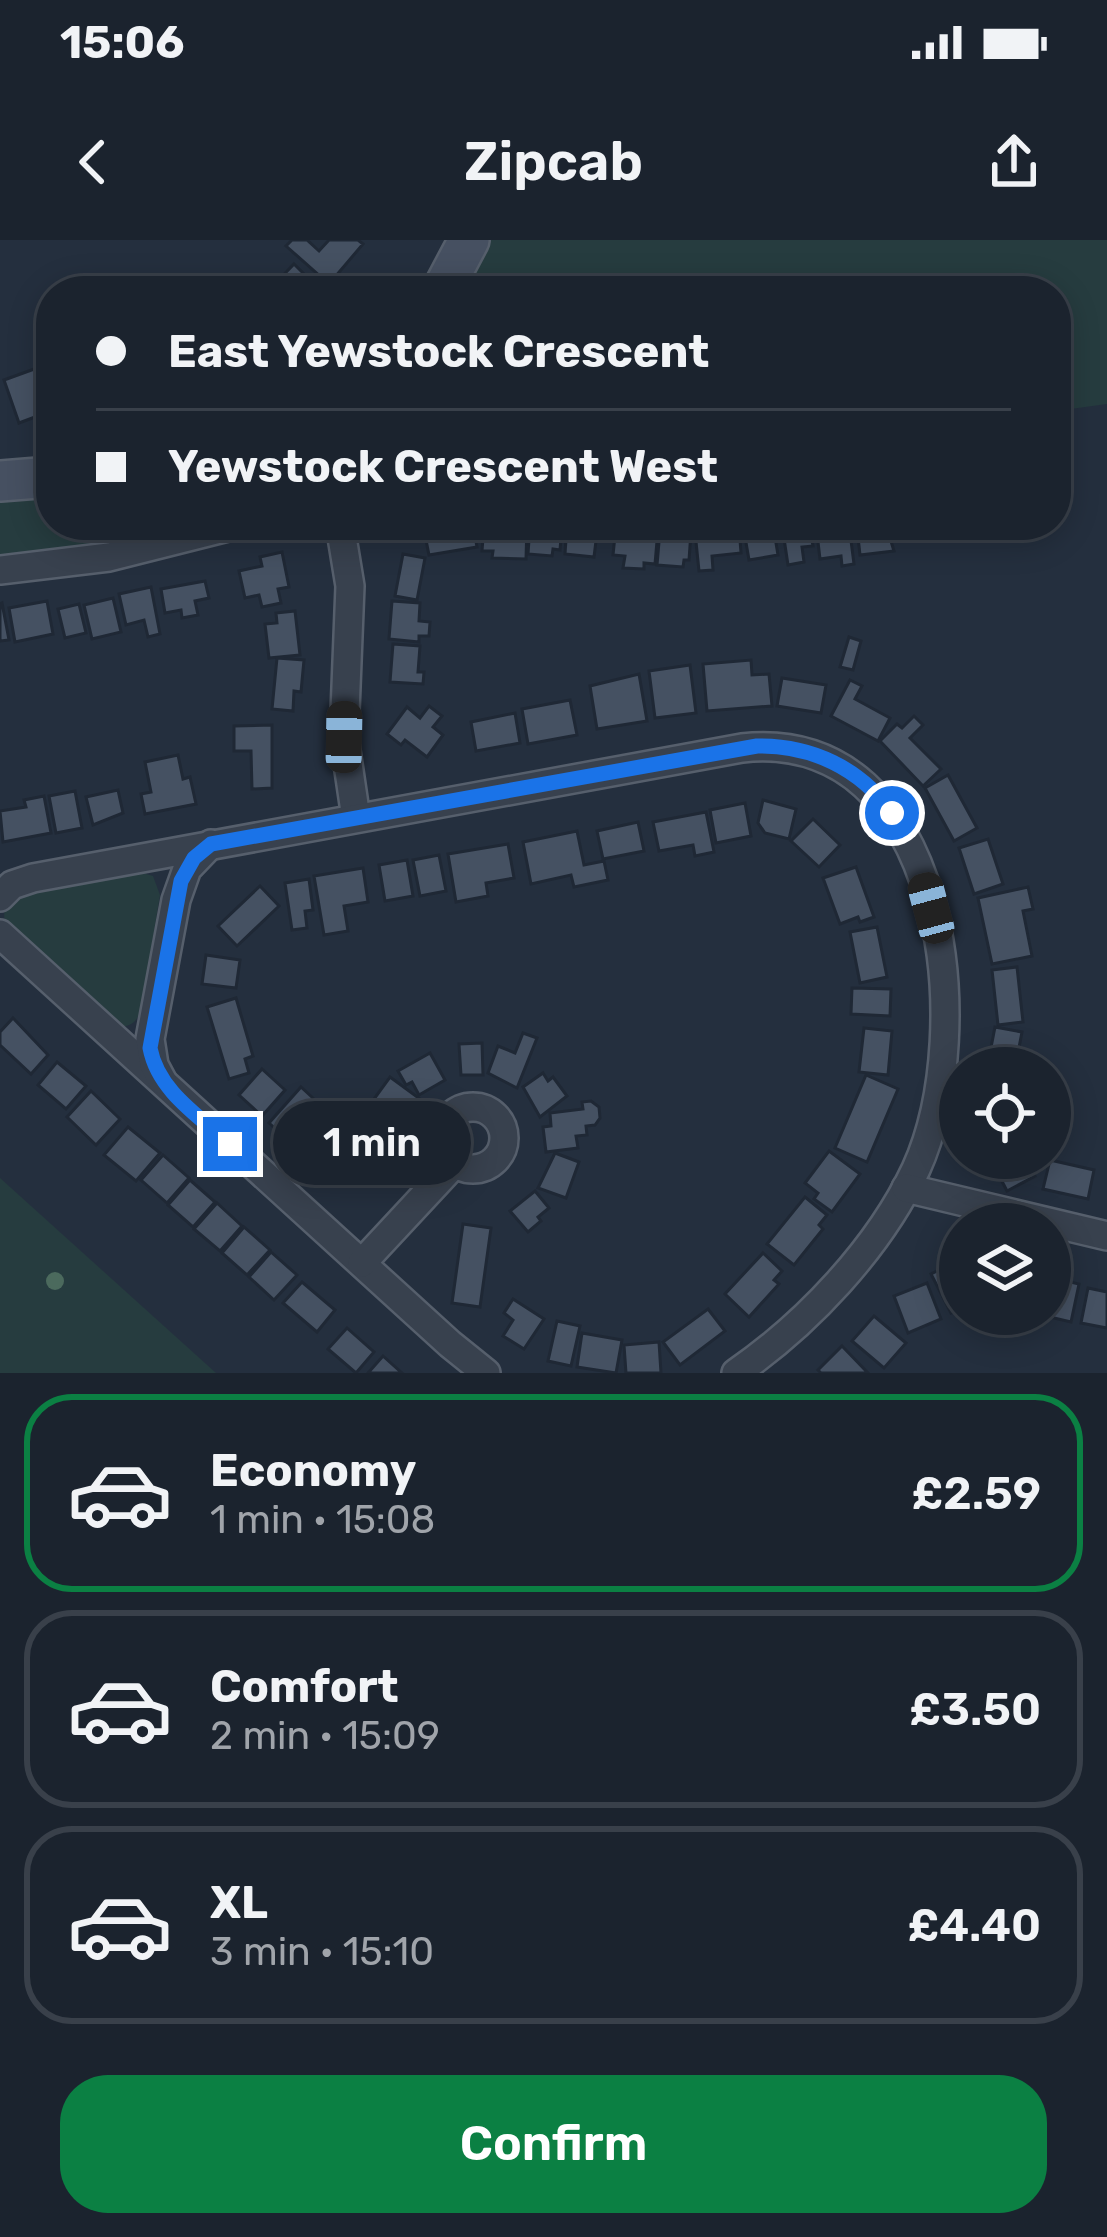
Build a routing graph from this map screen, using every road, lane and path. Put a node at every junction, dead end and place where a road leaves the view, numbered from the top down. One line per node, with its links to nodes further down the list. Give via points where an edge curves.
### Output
1 (469, 240): 2 (main road)
2 (450, 276)
3 (36, 478): 4 (main road)
4 (0, 481)
5 (176, 540): 7 (street)
6 (342, 540): 8 (street, via 350,586 344,737)
7 (0, 570)
8 (356, 818): 9 (street); 14 (street, via 757,746 807,752 854,772 902,830 937,938 944,1016 936,1100)
9 (211, 844): 10 (street, via 22,880); 12 (street, via 187,869 176,900 150,1039)
10 (0, 897)
11 (0, 934): 12 (street)
12 (164, 1084): 16 (street)
13 (455, 1163): 16 (street)
14 (906, 1188): 15 (street); 18 (street, via 827,1292)
15 (1107, 1236)
16 (362, 1263): 17 (street)
17 (486, 1373)
18 (736, 1373)

